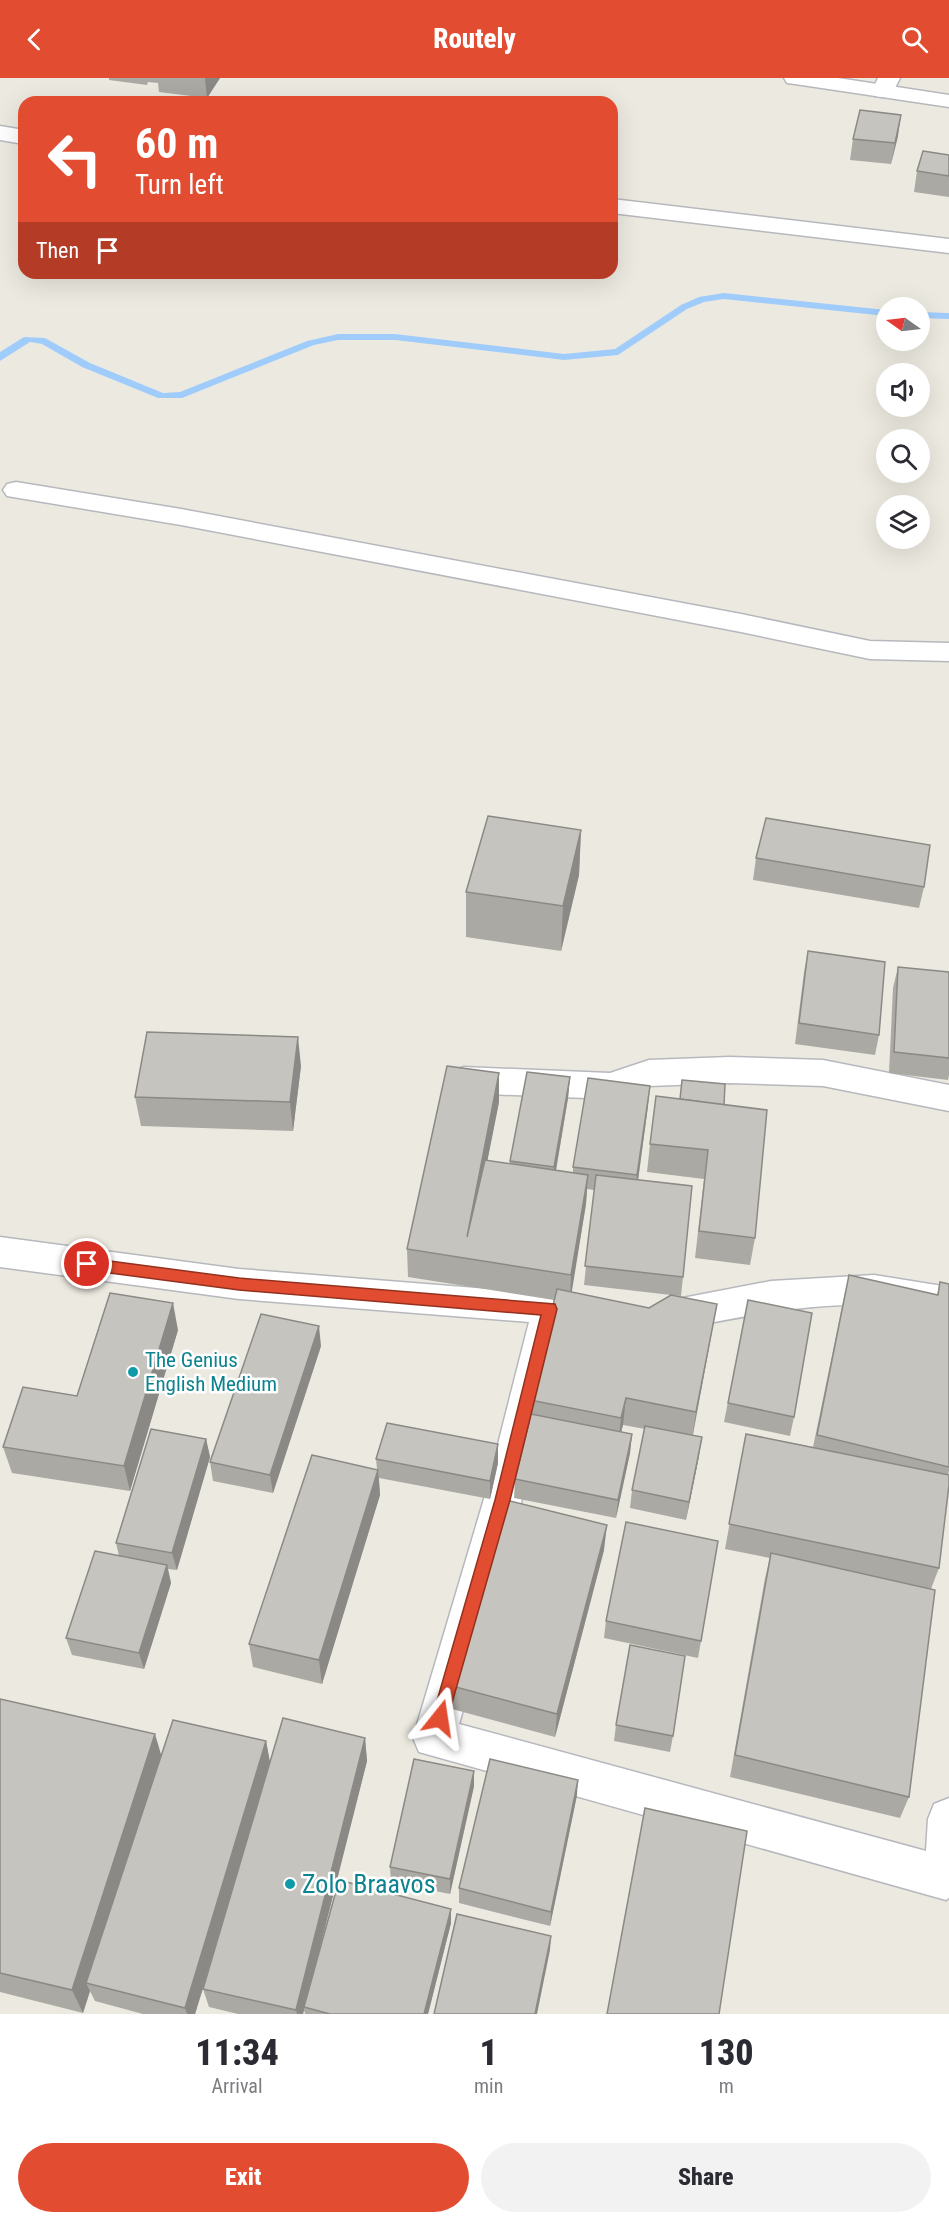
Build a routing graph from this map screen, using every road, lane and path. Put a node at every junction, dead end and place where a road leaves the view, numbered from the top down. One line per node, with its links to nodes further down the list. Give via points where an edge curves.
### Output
1 (795, 78): 2 (street)
2 (886, 85): 3 (street)
3 (949, 101)
4 (0, 133): 5 (street)
5 (18, 136)
6 (618, 207): 7 (street)
7 (949, 246)
8 (16, 489): 9 (street, via 182,517 870,650)
9 (949, 652)
10 (464, 1080): 11 (street, via 610,1086 649,1073 823,1073)
11 (949, 1098)
12 (0, 1252): 14 (street, via 239,1284)
13 (949, 1302): 14 (street, via 874,1290 771,1296 722,1307 622,1319)
14 (550, 1309): 15 (street, via 502,1500 434,1738 946,1878)
15 (949, 1819)

